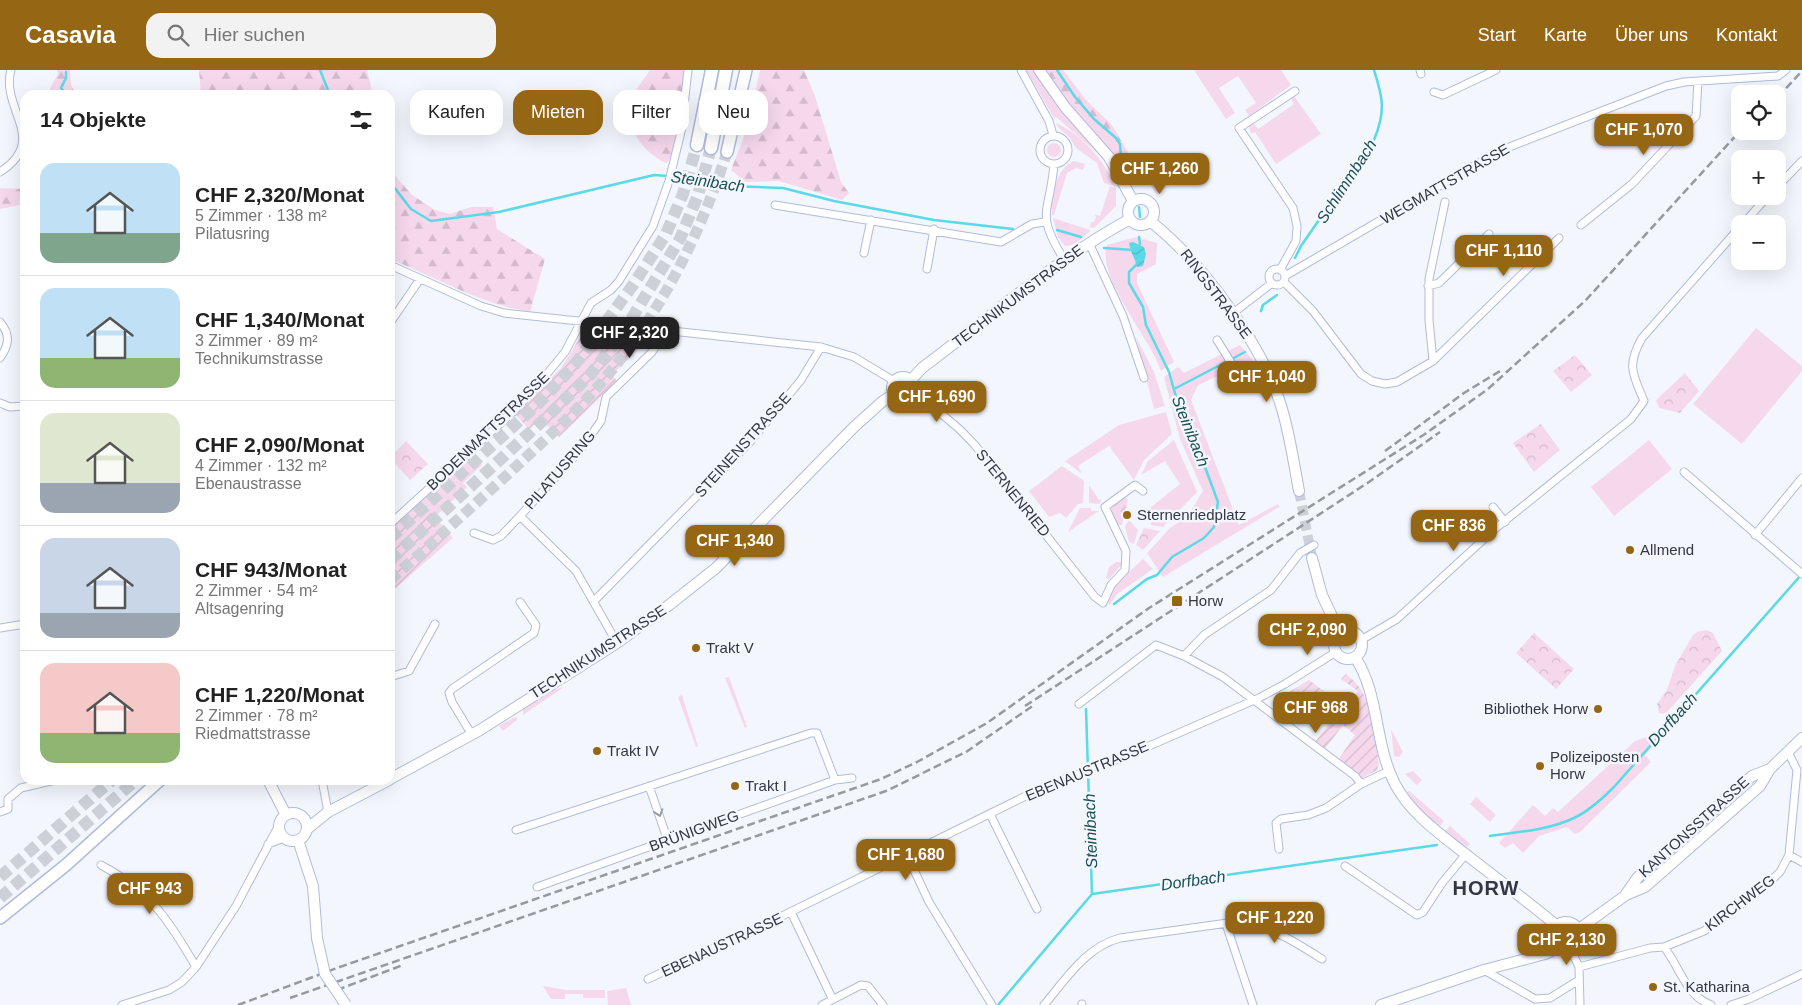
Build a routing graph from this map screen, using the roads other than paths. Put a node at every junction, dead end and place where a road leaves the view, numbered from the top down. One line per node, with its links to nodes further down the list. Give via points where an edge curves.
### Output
1 (11, 70): 13 (street, via 7,93)
2 (688, 70): 50 (street, BODENMATTSTRASSE, via 681,132 670,181 657,217 615,287 591,303)
3 (712, 70): 16 (highway)
4 (726, 70): 17 (highway)
5 (746, 70): 18 (main road)
6 (1021, 70): 14 (street, via 1049,121)
7 (1039, 70): 23 (main road, via 1071,115 1109,157)
8 (1496, 70): 12 (street, via 1443,95)
9 (1786, 70): 10 (street, WEGMATTSTRASSE, via 1778,76)
10 (1698, 81): 32 (street, via 1696,116 1632,184); 44 (street, WEGMATTSTRASSE, via 1666,86 1499,151)
11 (1295, 91): 42 (street, via 1239,128 1293,208 1296,241)
12 (1434, 92)
13 (20, 130)
14 (1052, 135): 20 (street, via 1041,143 1040,152 1044,161); 20 (street, via 1064,139 1068,151 1062,162)
15 (20, 145): 21 (street, via 16,158)
16 (698, 145)
17 (711, 148)
18 (727, 152)
19 (1802, 162): 22 (street)
20 (1054, 164): 31 (street)
21 (0, 172)
22 (1786, 178)
23 (1134, 200): 28 (main road, via 1127,210); 30 (main road, via 1143,198 1151,204 1154,212)
24 (1445, 202): 46 (street)
25 (776, 204): 29 (street)
26 (1760, 205): 27 (street)
27 (1751, 215)
28 (1130, 219): 30 (main road, via 1138,225); 37 (main road, TECHNIKUMSTRASSE)
29 (871, 220): 33 (street); 38 (street)
30 (1150, 221): 47 (main road, RINGSTRASSE, via 1187,254)
31 (1045, 222): 33 (street, via 1032,224 1001,242); 39 (street)
32 (1581, 225)
33 (934, 229): 41 (street)
34 (1489, 234): 46 (street, via 1439,284)
35 (1559, 238): 55 (street)
36 (1731, 238): 71 (street, via 1647,332 1633,354 1633,377 1644,402 1641,408)
37 (1089, 243): 39 (main road, TECHNIKUMSTRASSE); 56 (street, via 1123,316)
38 (864, 253)
39 (1064, 261): 57 (main road, TECHNIKUMSTRASSE, via 922,368)
40 (395, 267): 43 (street)
41 (927, 270)
42 (1280, 270): 44 (street); 45 (street, via 1271,273)
43 (420, 279): 48 (street); 50 (street, via 480,306 504,313)
44 (1284, 279): 45 (street, via 1279,285); 55 (street, via 1361,374 1372,381 1397,382)
45 (1272, 283): 47 (street)
46 (1428, 286): 55 (street)
47 (1232, 314): 66 (main road, RINGSTRASSE, via 1254,343 1273,383 1282,409)
48 (395, 316)
49 (0, 322): 54 (street, via 8,340)
50 (581, 322): 51 (street); 70 (street, BODENMATTSTRASSE, via 561,359 538,386)
51 (666, 331): 53 (street); 69 (street, PILATUSRING, via 652,352 606,397 602,421 578,453)
52 (1217, 340): 59 (street, via 1240,377 1252,375)
53 (821, 347): 58 (street, via 854,358); 77 (street, STEINENSTRASSE, via 801,380 750,442)
54 (0, 358)
55 (1433, 361)
56 (1144, 378)
57 (911, 380): 58 (main road, via 904,377); 61 (main road, via 914,386)
58 (894, 381): 60 (main road)
59 (1255, 384)
60 (894, 394): 61 (main road, via 903,399); 84 (main road, TECHNIKUMSTRASSE, via 854,427 716,568)
61 (912, 395): 67 (street, STERNENRIED, via 958,426 1095,598 1103,603 1111,585 1125,570 1126,552 1105,507 1135,486)
62 (0, 404): 63 (street)
63 (20, 406)
64 (1684, 472): 73 (street)
65 (1802, 478): 73 (street)
66 (1299, 491)
67 (1143, 492)
68 (1493, 507): 71 (street)
69 (520, 516): 72 (street, PILATUSRING, via 493,540); 77 (street, via 576,571)
70 (395, 519)
71 (1504, 522): 83 (street, via 1397,619)
72 (474, 533)
73 (1755, 535): 76 (street)
74 (1314, 545): 86 (street, via 1300,553 1271,590 1204,635)
75 (1312, 558): 82 (main road, via 1322,596)
76 (1800, 572)
77 (594, 601): 84 (street)
78 (520, 602): 91 (street, via 536,625 534,633 449,693)
79 (436, 624): 88 (street, via 408,672)
80 (20, 625): 81 (street)
81 (0, 628)
82 (1340, 633): 83 (main road, via 1350,631); 85 (main road, via 1334,643)
83 (1361, 640): 87 (main road, via 1361,649)
84 (617, 643): 91 (main road, TECHNIKUMSTRASSE)
85 (1336, 652): 87 (main road, via 1342,658); 89 (street, EBENAUSTRASSE)
86 (1184, 656): 89 (street, via 1206,666); 90 (street, via 1156,645)
87 (1355, 657): 94 (main road, via 1376,709)
88 (395, 675)
89 (1253, 700): 98 (street, via 1355,776); 107 (street, EBENAUSTRASSE, via 1124,757 1084,770)
90 (1079, 704)
91 (472, 735): 95 (main road, TECHNIKUMSTRASSE)
92 (1802, 738): 93 (main road, KANTONSSTRASSE)
93 (1788, 752): 120 (street, KIRCHWEG, via 1797,770); 130 (main road, KANTONSSTRASSE, via 1770,769 1760,786 1645,887 1626,895)
94 (1389, 771): 98 (street); 118 (main road, via 1400,793 1421,818)
95 (395, 777)
96 (852, 778): 97 (street, BRÜNIGWEG)
97 (835, 780): 104 (street, via 817,733); 115 (street, BRÜNIGWEG)
98 (1360, 784): 117 (street, via 1326,808 1276,823)
99 (36, 785): 105 (street, via 18,790 8,799 8,809)
100 (154, 785): 127 (main road, via 66,865)
101 (271, 785): 108 (main road)
102 (323, 785): 106 (street)
103 (379, 785): 106 (main road, TECHNIKUMSTRASSE)
104 (649, 786): 112 (street); 115 (street, one-way to 115)
105 (0, 812)
106 (328, 812): 109 (main road, TECHNIKUMSTRASSE); 111 (main road, TECHNIKUMSTRASSE)
107 (990, 814): 119 (street, EBENAUSTRASSE); 125 (street)
108 (286, 815): 109 (main road, via 295,813); 110 (main road)
109 (302, 816): 111 (main road)
110 (279, 825): 113 (main road); 116 (street)
111 (307, 829): 114 (main road)
112 (516, 830)
113 (284, 838): 114 (main road); 116 (street)
114 (298, 840): 144 (main road, bridge, via 313,886 317,938 326,974)
115 (668, 841): 124 (street, BRÜNIGWEG)
116 (268, 844): 135 (street, via 236,906)
117 (1279, 849)
118 (1466, 854): 123 (street, via 1423,912 1417,915); 129 (main road)
119 (907, 855): 126 (street, EBENAUSTRASSE); 142 (street, via 929,902)
120 (1789, 855): 121 (street); 131 (street, KIRCHWEG, via 1780,872 1716,924)
121 (1802, 862)
122 (101, 865): 135 (street, via 126,878 150,898 168,920)
123 (1345, 866)
124 (537, 887)
125 (1037, 910)
126 (791, 912): 139 (street, EBENAUSTRASSE); 141 (street)
127 (0, 918)
128 (1226, 924): 134 (street, via 1246,923 1273,931); 147 (street, via 1106,941 1092,951); 148 (street)
129 (1557, 926): 130 (main road, via 1568,922); 132 (main road, via 1552,935)
130 (1579, 930): 133 (main road, via 1580,942)
131 (1664, 947): 136 (street, KIRCHWEG); 151 (street, via 1689,989)
132 (1558, 948): 133 (main road); 137 (main road)
133 (1571, 950): 136 (street)
134 (1322, 959)
135 (196, 967): 143 (street, via 169,990)
136 (1579, 967): 140 (street)
137 (1484, 970): 140 (street, via 1535,999 1550,998); 149 (main road)
138 (1802, 974): 152 (street)
139 (648, 979)
140 (1579, 980): 150 (street)
141 (832, 998): 145 (street); 146 (street, via 861,985 868,986)
142 (992, 1004)
143 (122, 1005)
144 (346, 1005)
145 (822, 1005)
146 (883, 1005)
147 (1044, 1005)
148 (1253, 1005)
149 (1381, 1005)
150 (1580, 1005)
151 (1711, 1005)
152 (1732, 1005)

